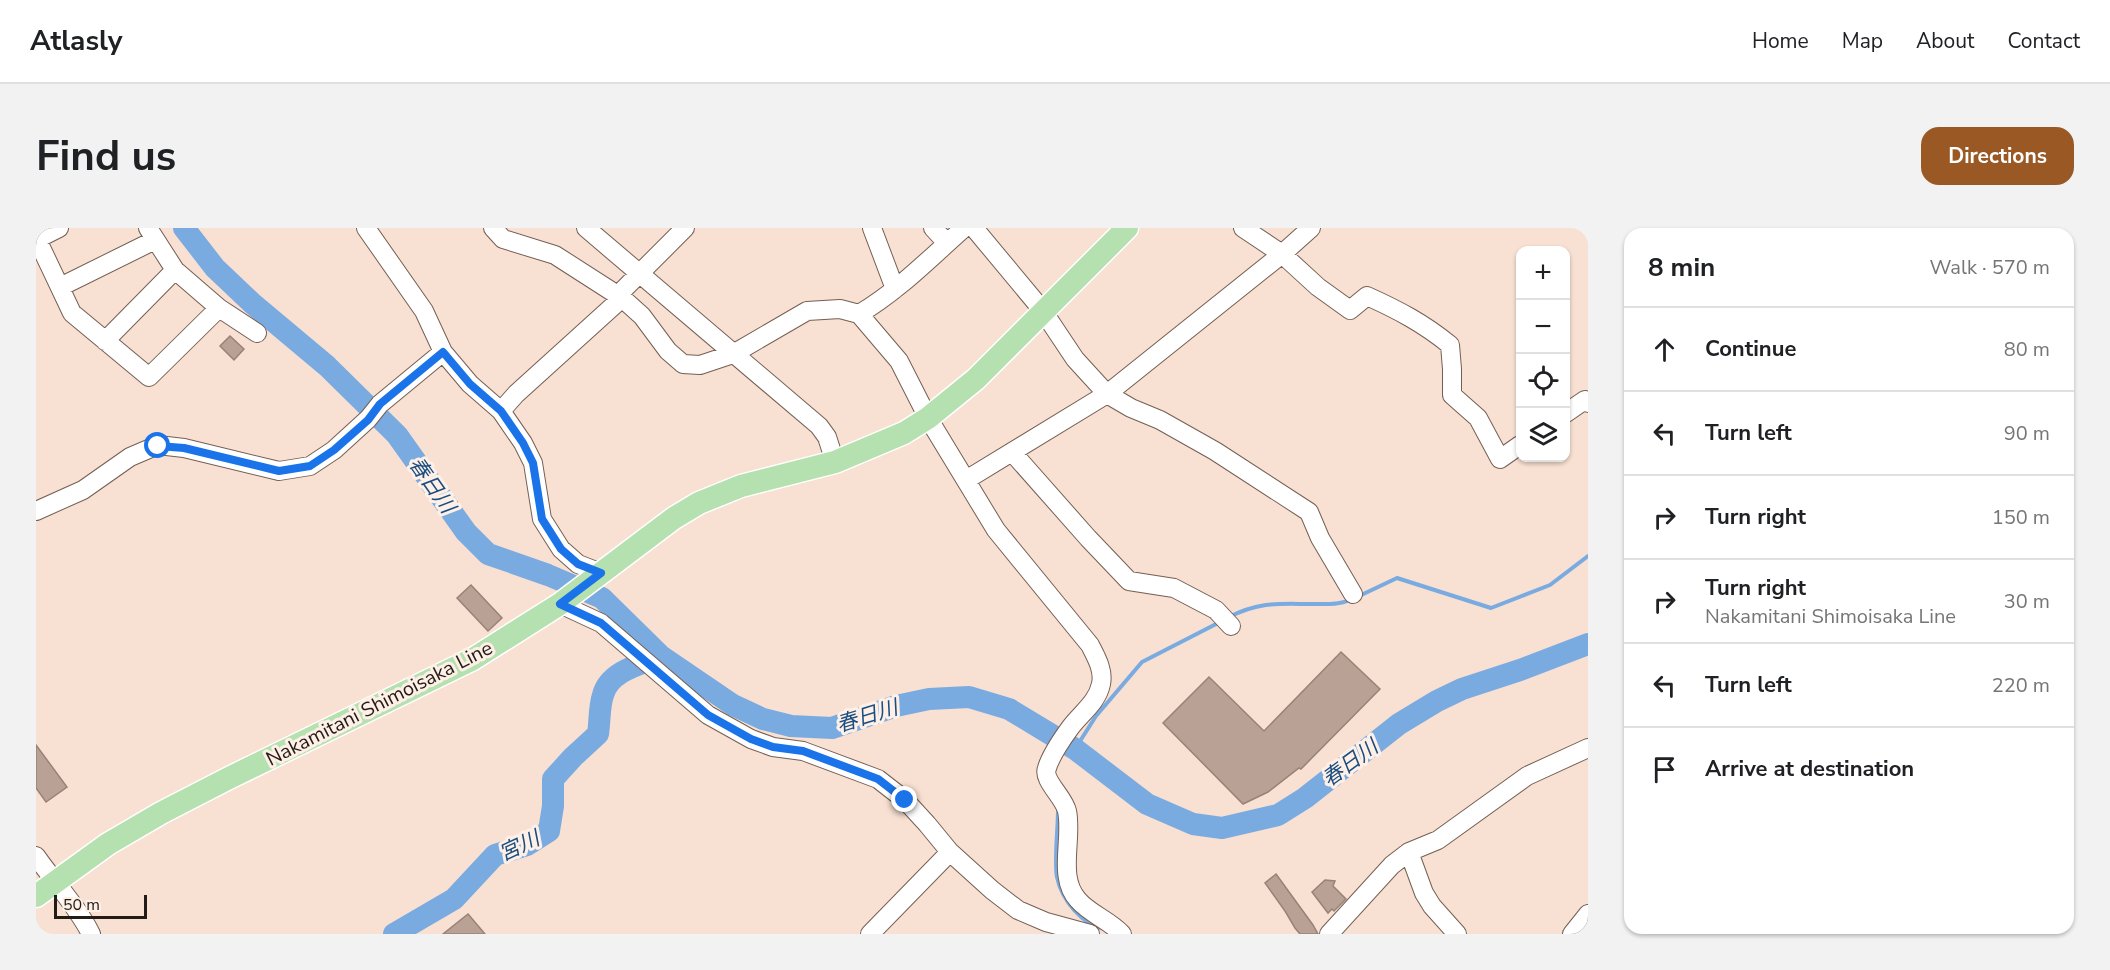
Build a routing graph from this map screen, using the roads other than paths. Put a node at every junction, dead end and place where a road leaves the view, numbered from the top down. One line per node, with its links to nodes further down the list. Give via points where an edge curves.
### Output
1 (59, 228): 14 (street)
2 (366, 228): 27 (street, via 424,311)
3 (493, 228): 21 (street, via 503,239 555,255)
4 (586, 228): 18 (street)
5 (685, 228): 18 (street)
6 (872, 228): 20 (street)
7 (933, 228): 15 (street)
8 (964, 228): 15 (street)
9 (974, 228): 23 (street)
10 (1127, 228): 23 (main road, Nakamitani Shimoisaka Line)
11 (1243, 228): 16 (street)
12 (1311, 228): 16 (street)
13 (152, 234): 17 (street); 19 (street)
14 (36, 238): 19 (street)
15 (947, 243): 20 (street)
16 (1282, 254): 29 (street); 34 (street, via 1350,310 1367,296 1428,327 1450,345 1452,395 1478,418 1500,459)
17 (175, 270): 22 (street); 26 (street)
18 (640, 275): 21 (street); 28 (street)
19 (60, 287): 26 (street, via 72,313)
20 (895, 289): 24 (street)
21 (620, 297): 28 (street, via 642,316 683,364 700,365); 32 (street)
22 (219, 308): 25 (street); 26 (street, via 149,377)
23 (1043, 311): 29 (street, via 1074,359); 33 (main road, Nakamitani Shimoisaka Line, via 976,379)
24 (859, 314): 28 (street, via 840,309 807,311); 33 (street, via 899,361)
25 (257, 333)
26 (105, 341)
27 (443, 352): 32 (street, via 470,384); 38 (street, via 380,404 334,450 310,466 279,471 184,448 158,446 130,457 83,490)
28 (733, 354): 36 (street, via 819,426)
29 (1107, 394): 35 (street); 40 (street, via 1215,451 1309,512)
30 (1588, 403): 31 (street, via 1585,400)
31 (1570, 410)
32 (501, 411): 39 (street, via 533,463 542,519 561,549 578,564)
33 (928, 418): 36 (main road, Nakamitani Shimoisaka Line, via 887,441); 37 (street)
34 (1516, 448)
35 (1012, 452): 37 (street); 42 (street, via 1129,581 1173,588 1216,610)
36 (835, 462): 39 (main road, Nakamitani Shimoisaka Line, via 741,486 699,503)
37 (966, 480): 50 (street, via 996,530 1090,645 1100,664 1101,683 1090,707 1071,727 1046,769 1047,780 1061,796 1067,812 1068,879 1078,900)
38 (36, 511)
39 (599, 574): 41 (main road, Nakamitani Shimoisaka Line)
40 (1353, 594)
41 (564, 601): 44 (street, via 601,623 708,715 751,739 803,751 878,779 905,800); 47 (main road, Nakamitani Shimoisaka Line, via 473,659 161,813)
42 (1231, 626)
43 (1588, 748): 45 (street, via 1527,776 1438,840)
44 (950, 852): 52 (street); 53 (street, via 1018,910)
45 (1409, 852): 54 (street, via 1392,865); 55 (street, via 1432,906)
46 (36, 856): 47 (street)
47 (54, 882): 48 (main road, Nakamitani Shimoisaka Line); 51 (street)
48 (36, 896)
49 (1588, 914): 56 (street)
50 (1119, 931)
51 (91, 934)
52 (870, 934)
53 (1090, 934)
54 (1329, 934)
55 (1457, 934)
56 (1572, 934)

